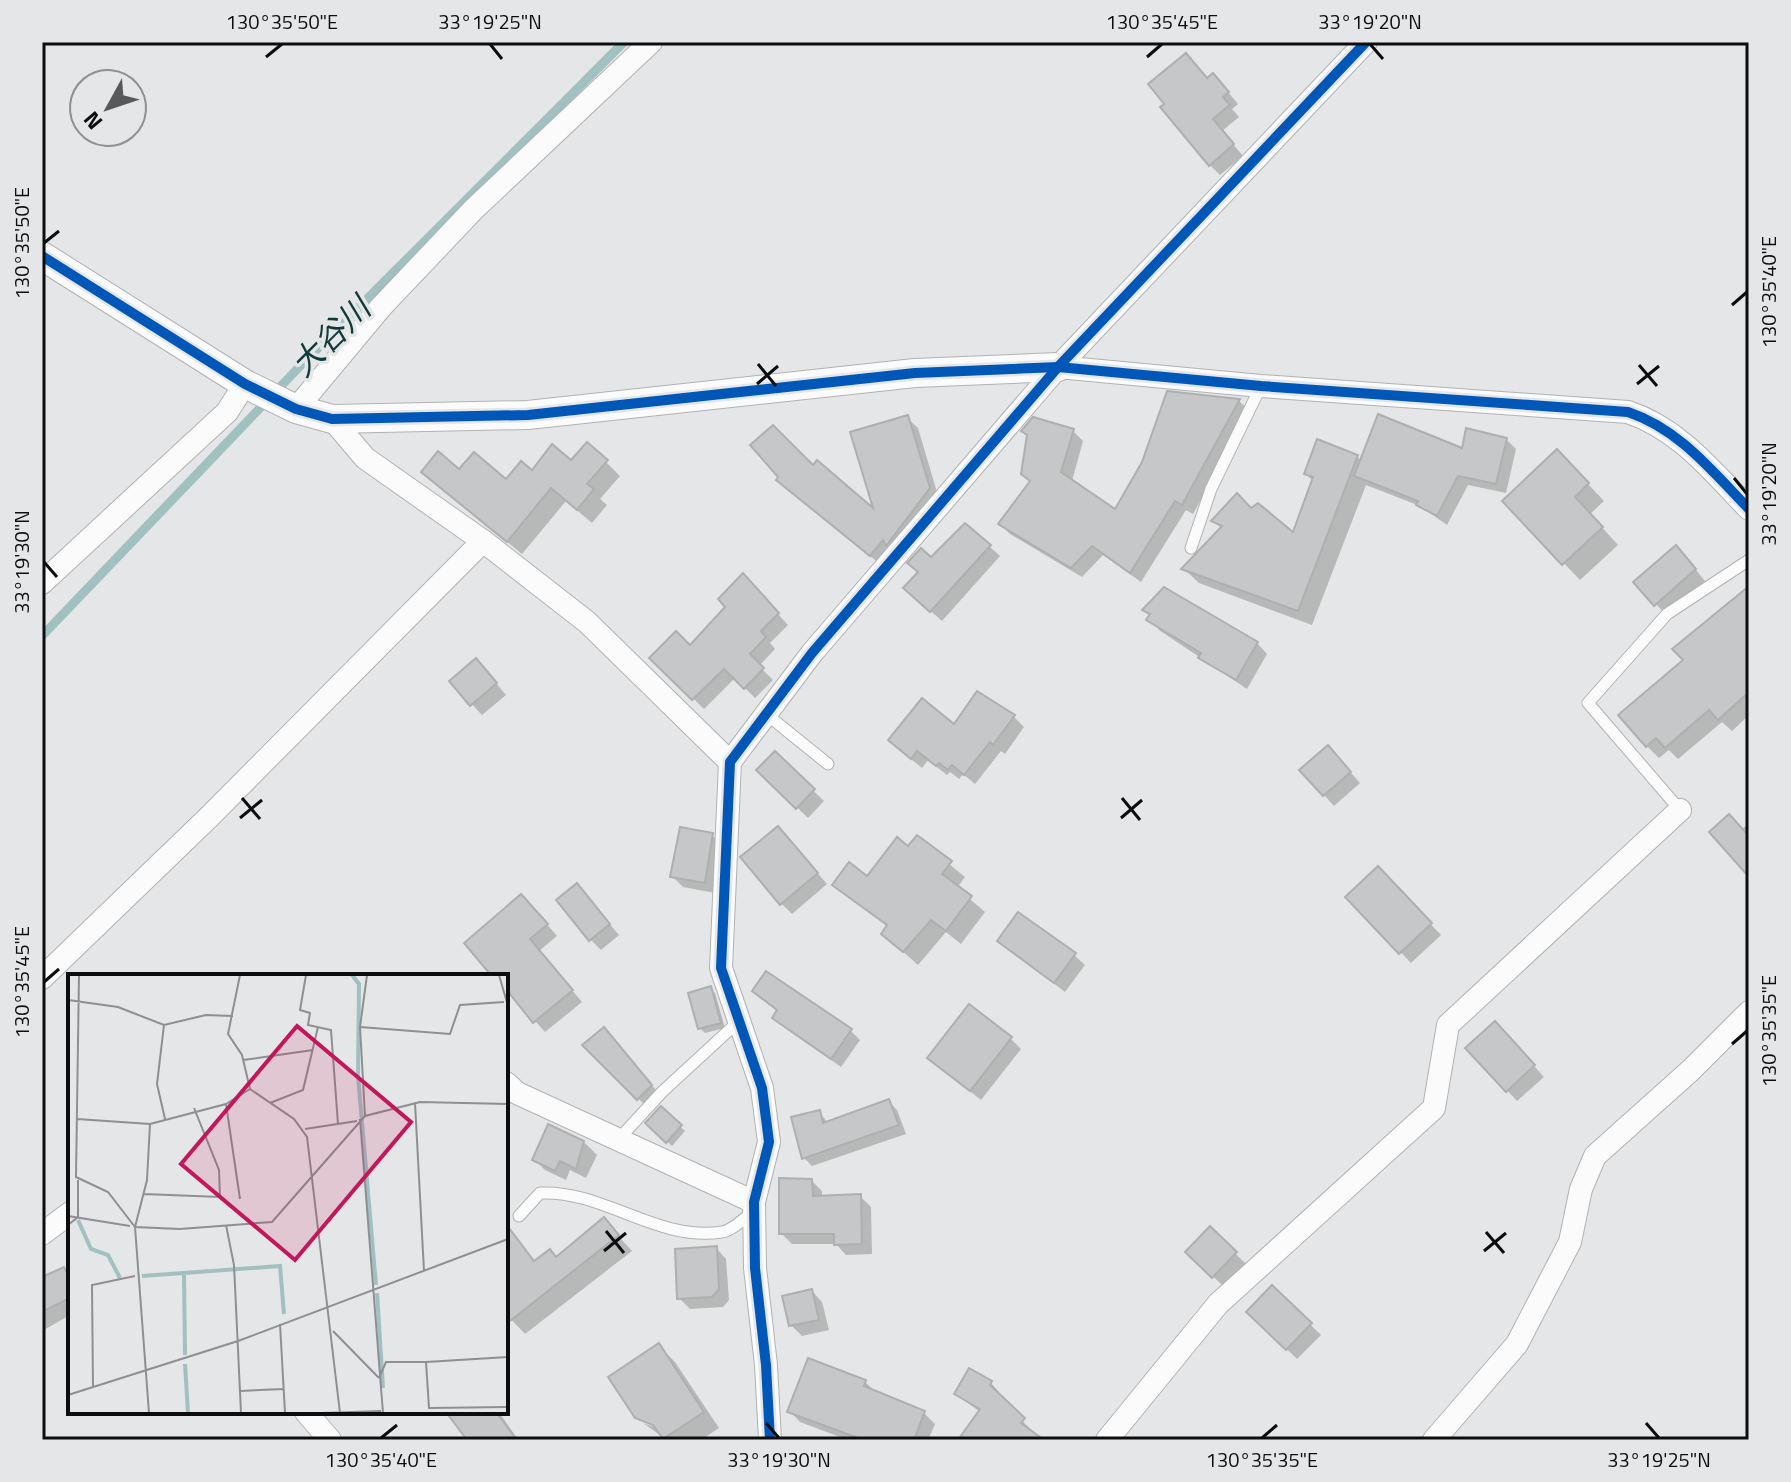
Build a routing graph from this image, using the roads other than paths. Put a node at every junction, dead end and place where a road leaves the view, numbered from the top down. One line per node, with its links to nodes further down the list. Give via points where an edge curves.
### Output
1 (651, 42): 7 (street, via 474,209 381,307)
2 (1366, 42): 4 (street)
3 (42, 256): 5 (street)
4 (1058, 367): 6 (street); 8 (street, via 915,373 528,415); 14 (street)
5 (245, 384): 7 (street); 13 (street, via 227,412)
6 (1261, 386): 9 (street, via 1628,412 1653,420 1684,443); 11 (lane, via 1211,489)
7 (296, 409): 8 (street)
8 (332, 419): 10 (street, via 365,458)
9 (1749, 509)
10 (483, 541): 15 (street, via 587,622); 18 (street)
11 (1191, 548)
12 (1749, 560): 17 (lane, via 1667,614 1588,703)
13 (42, 583)
14 (765, 713): 15 (street); 16 (lane)
15 (730, 762): 20 (street, via 721,968)
16 (828, 764)
17 (1680, 810): 30 (street, via 1448,1025 1434,1108 1218,1304)
18 (42, 978)
19 (1749, 1012): 31 (street, via 1595,1156 1581,1189 1570,1242 1517,1344)
20 (740, 1020): 22 (lane); 23 (street, via 762,1088 769,1142)
21 (508, 1085): 22 (street)
22 (617, 1141): 23 (street)
23 (754, 1207): 25 (lane, via 724,1232 668,1230 566,1192 540,1193); 28 (street, via 755,1268)
24 (68, 1214): 26 (street)
25 (519, 1216)
26 (42, 1234)
27 (308, 1414): 29 (street)
28 (774, 1439)
29 (330, 1440)
30 (1107, 1440)
31 (1434, 1440)

